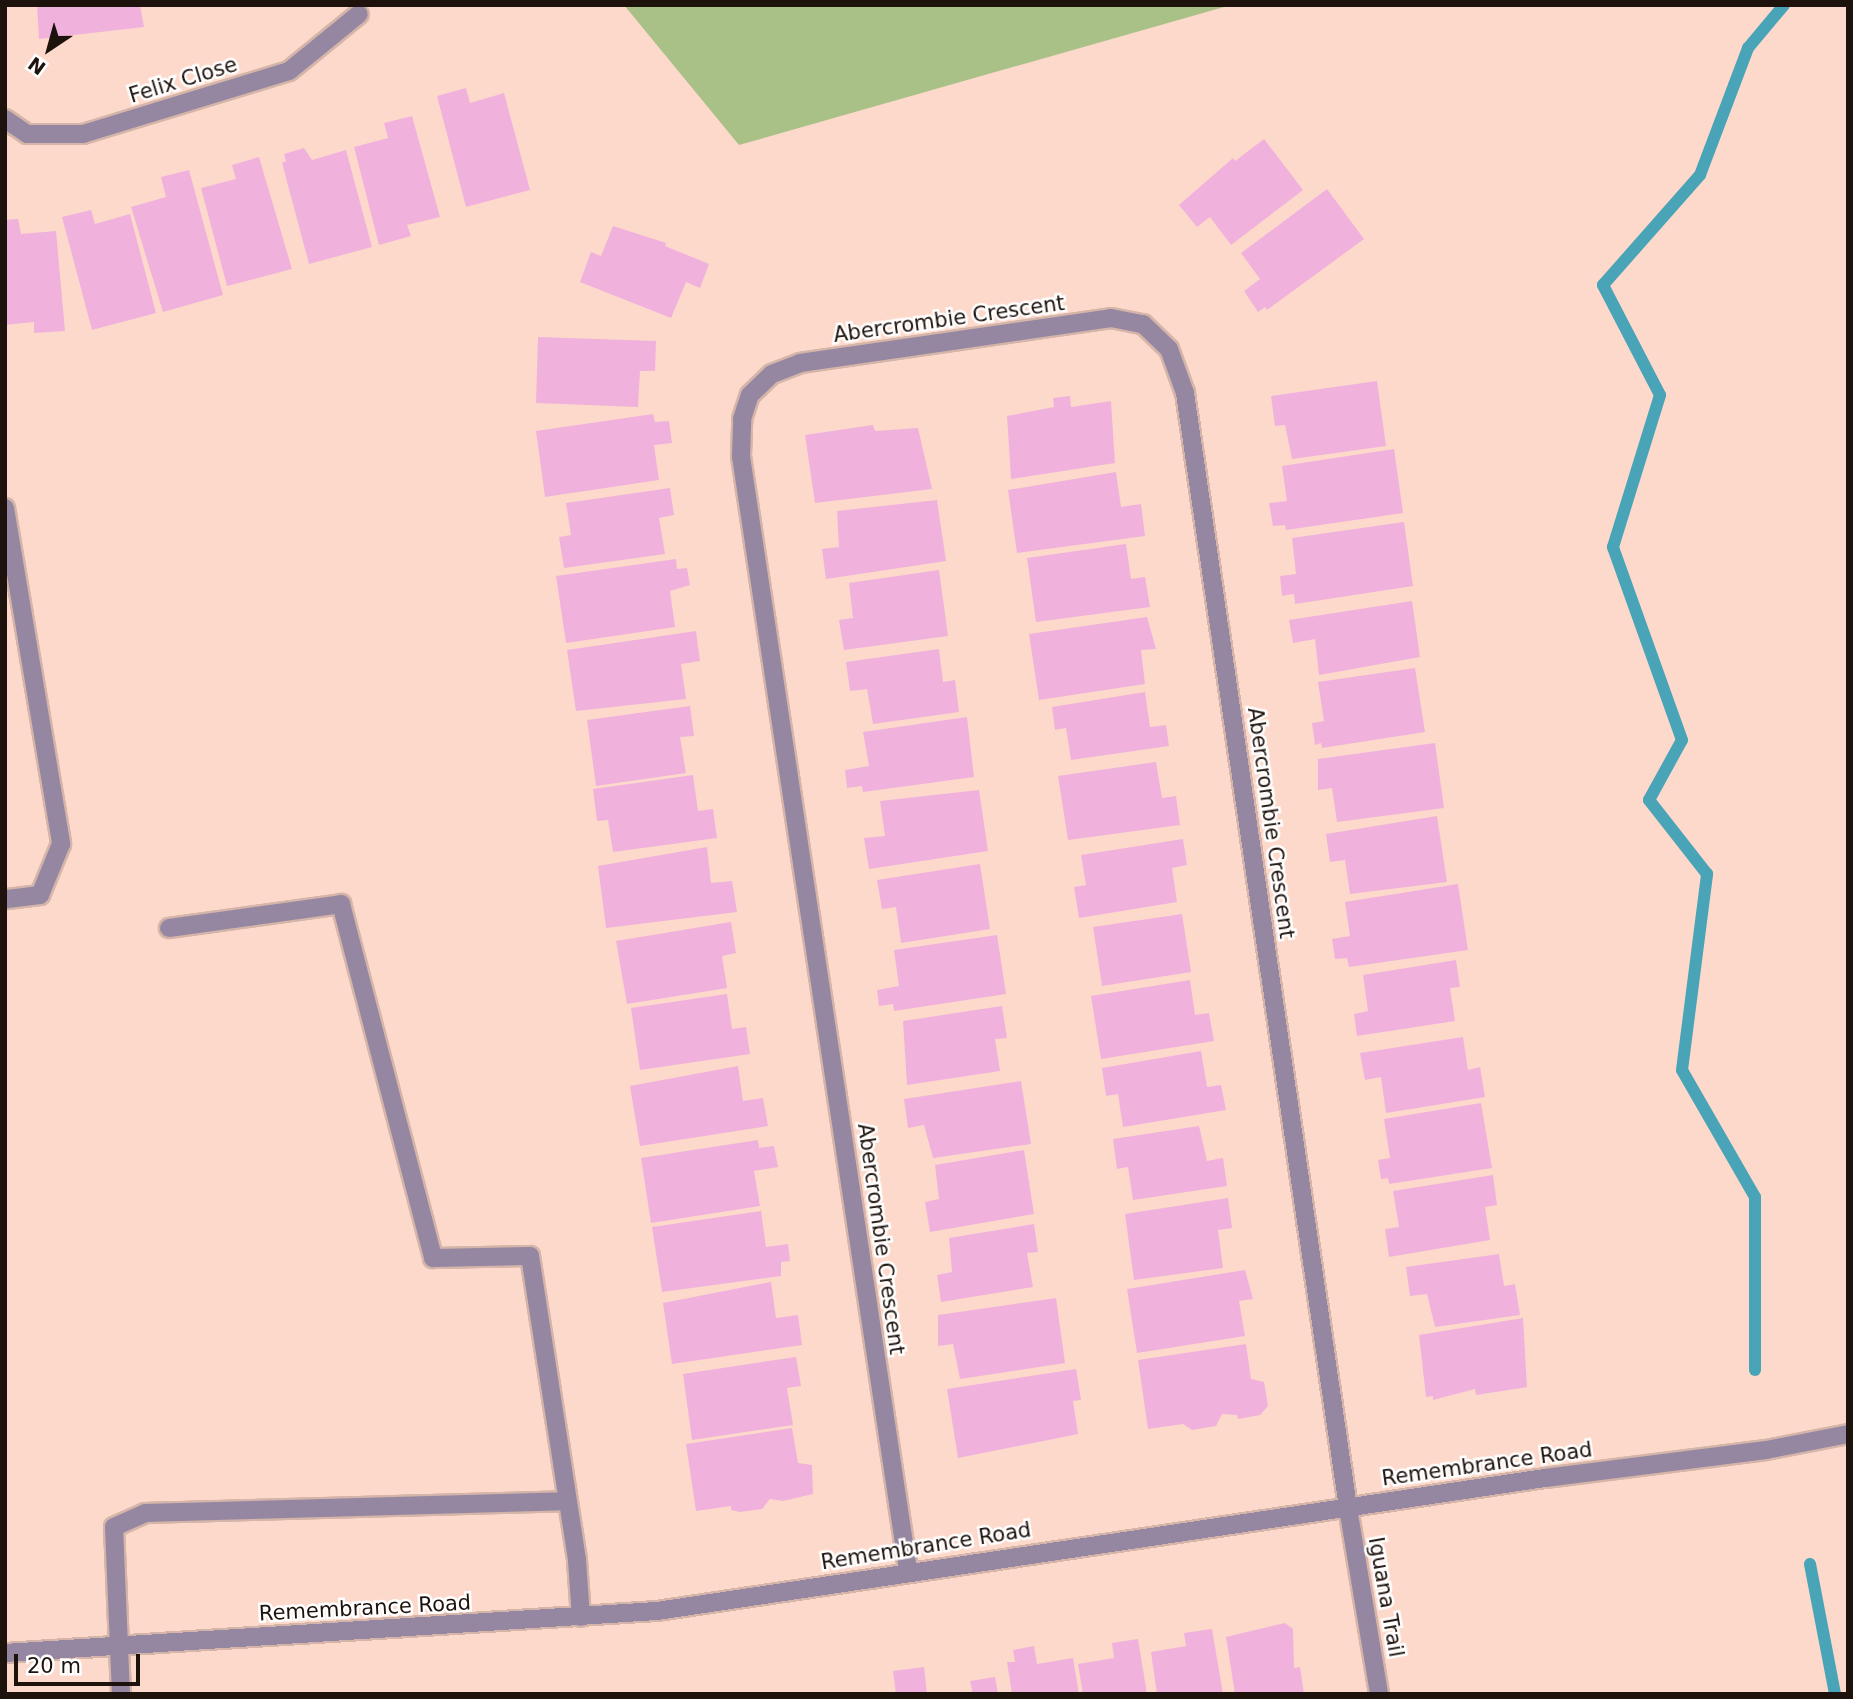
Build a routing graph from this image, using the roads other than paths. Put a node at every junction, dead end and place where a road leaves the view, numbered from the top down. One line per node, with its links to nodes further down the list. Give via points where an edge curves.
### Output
1 (359, 14): 2 (street, Felix Close, via 289,71 83,134 27,134)
2 (5, 119)
3 (5, 508): 4 (street, via 61,845 40,895)
4 (5, 899)
5 (169, 928): 7 (street, via 341,904 433,1258 530,1256)
6 (1848, 1434): 8 (street, Remembrance Road, via 1766,1450)
7 (564, 1501): 10 (street); 11 (street, via 145,1513 114,1527)
8 (1348, 1508): 9 (street, Remembrance Road); 9 (street, Abercrombie Crescent, via 1185,393 1169,349 1143,324 1111,318 800,363 772,374 750,395 742,419 743,470); 14 (street, Iguana Trail)
9 (908, 1570): 10 (street, Remembrance Road, via 657,1611)
10 (581, 1617): 11 (street, Remembrance Road)
11 (118, 1647): 12 (street, Remembrance Road); 13 (street)
12 (5, 1653)
13 (121, 1694)
14 (1379, 1694)

